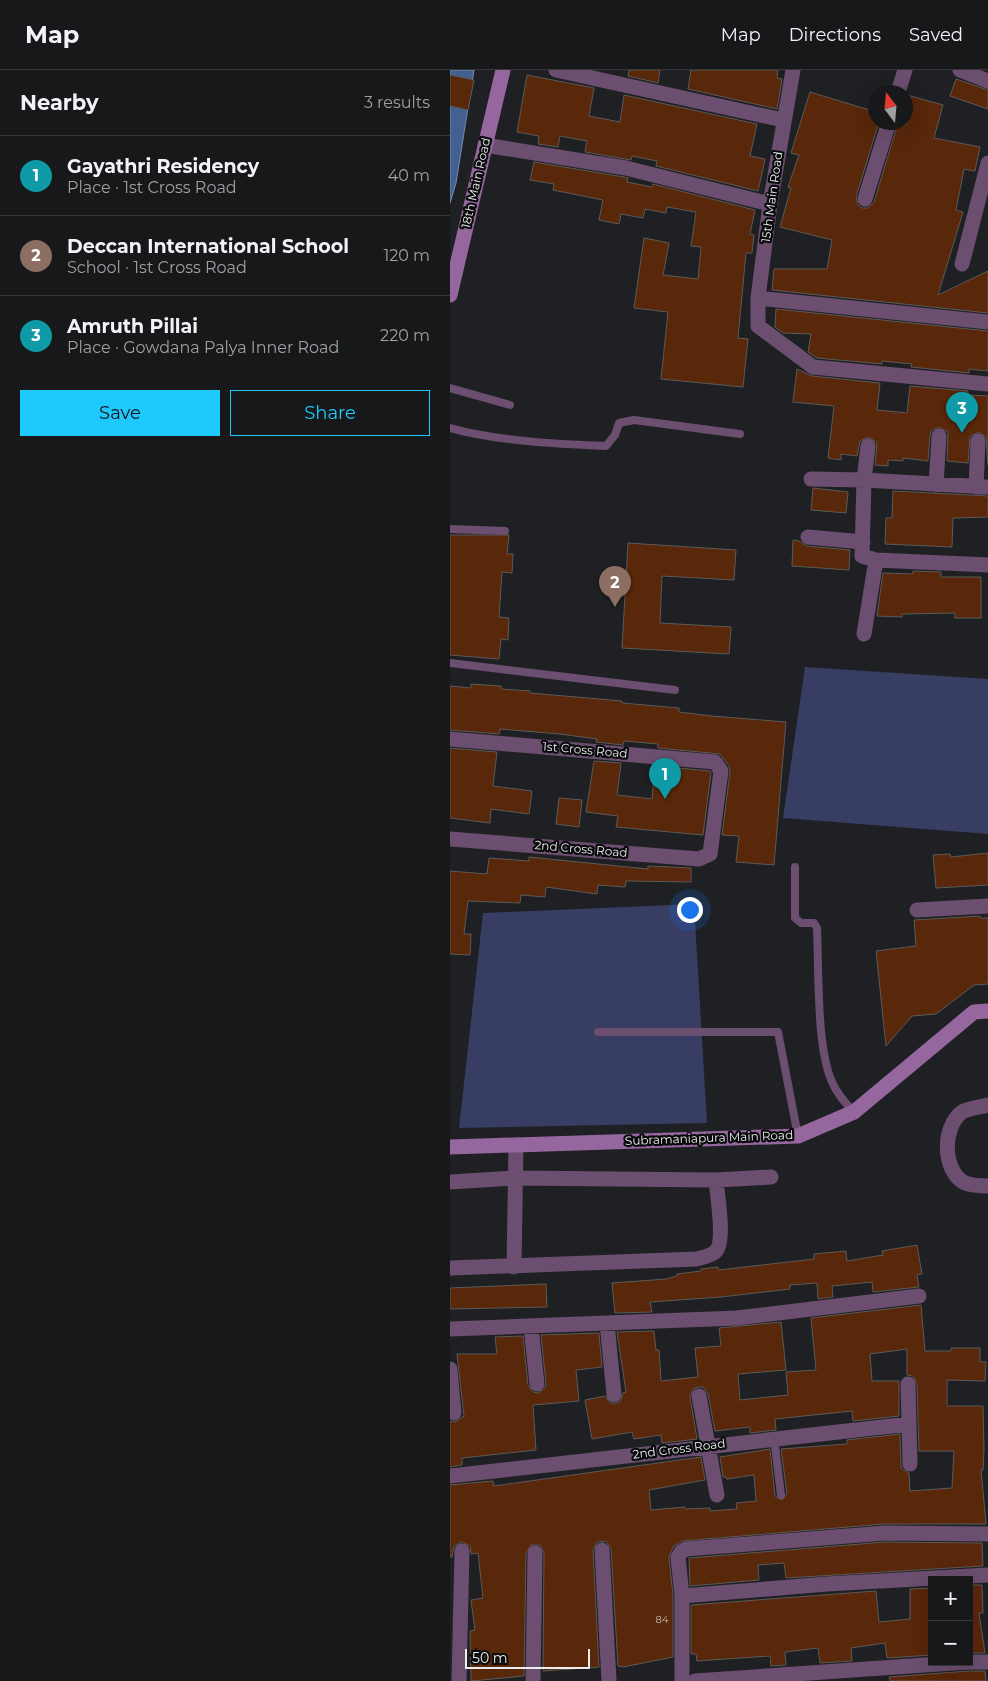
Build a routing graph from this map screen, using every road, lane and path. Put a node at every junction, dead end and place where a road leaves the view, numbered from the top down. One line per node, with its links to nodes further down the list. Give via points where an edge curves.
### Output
1 (503, 70): 10 (main road, 18th Main Road)
2 (556, 70): 8 (street)
3 (793, 70): 8 (street, 15th Main Road)
4 (905, 70): 7 (street)
5 (960, 70): 6 (street)
6 (988, 81)
7 (900, 85)
8 (783, 120): 13 (street, 15th Main Road)
9 (887, 130): 12 (street)
10 (485, 146): 13 (street, via 626,168); 15 (main road, 18th Main Road)
11 (988, 163): 14 (street)
12 (865, 199)
13 (770, 204): 16 (street, 15th Main Road)
14 (962, 264)
15 (450, 295)
16 (758, 298): 17 (street); 18 (street, 15th Main Road, via 758,326 814,367)
17 (988, 322)
18 (988, 384)
19 (450, 388): 20 (lane)
20 (510, 404)
21 (450, 428): 22 (lane, via 468,433 606,446 619,423 634,420)
22 (740, 434)
23 (939, 436): 28 (street)
24 (978, 441): 29 (street)
25 (868, 446): 27 (street)
26 (811, 479): 27 (street)
27 (864, 480): 28 (street); 33 (street)
28 (936, 485): 29 (street)
29 (982, 487)
30 (450, 529): 31 (lane)
31 (504, 531)
32 (808, 537): 33 (street)
33 (863, 542): 34 (street, via 862,556)
34 (876, 560): 35 (street); 36 (street)
35 (988, 565)
36 (864, 634)
37 (450, 663): 38 (lane)
38 (675, 690)
39 (450, 739): 41 (street, 1st Cross Road, via 715,762 721,771)
40 (450, 839): 41 (street, 2nd Cross Road, via 699,859)
41 (710, 854)
42 (795, 867): 48 (lane, via 795,918 814,923 817,928 825,1058 832,1083)
43 (988, 906): 44 (street)
44 (918, 910)
45 (988, 1010): 48 (main road, Subramaniapura Main Road, via 974,1012)
46 (598, 1032): 49 (lane, via 778,1032)
47 (988, 1105): 56 (street, via 962,1112 950,1127 947,1144 952,1171 964,1182)
48 (854, 1112): 49 (main road, Subramaniapura Main Road)
49 (798, 1136): 50 (main road, Subramaniapura Main Road)
50 (516, 1145): 51 (main road, Subramaniapura Main Road); 53 (street)
51 (450, 1147)
52 (772, 1177): 54 (street)
53 (515, 1178): 54 (street); 55 (street); 57 (street)
54 (716, 1180): 57 (street, via 721,1242 715,1253 697,1258)
55 (450, 1182)
56 (988, 1186)
57 (514, 1267): 58 (street)
58 (450, 1268)
59 (919, 1296): 60 (street, via 737,1318)
60 (607, 1323): 61 (street); 66 (street)
61 (531, 1326): 62 (street); 64 (street)
62 (450, 1329)
63 (450, 1370): 68 (street)
64 (537, 1384)
65 (908, 1384): 69 (street)
66 (614, 1396)
67 (700, 1396): 71 (street)
68 (454, 1414)
69 (909, 1424): 70 (street, 2nd Cross Road); 72 (street)
70 (774, 1438): 71 (street, 2nd Cross Road); 74 (lane)
71 (708, 1446): 73 (street, 2nd Cross Road); 75 (street)
72 (910, 1464)
73 (450, 1476)
74 (781, 1495)
75 (717, 1496)
76 (988, 1534): 81 (street, via 885,1532 686,1548 678,1557)
77 (602, 1550): 87 (street)
78 (462, 1551): 85 (street)
79 (535, 1553): 86 (street)
80 (988, 1575): 81 (street)
81 (682, 1596): 88 (street)
82 (973, 1662): 83 (street)
83 (988, 1662)
84 (928, 1665): 89 (street)
85 (458, 1681)
86 (533, 1681)
87 (609, 1681)
88 (682, 1681)
89 (695, 1681)

